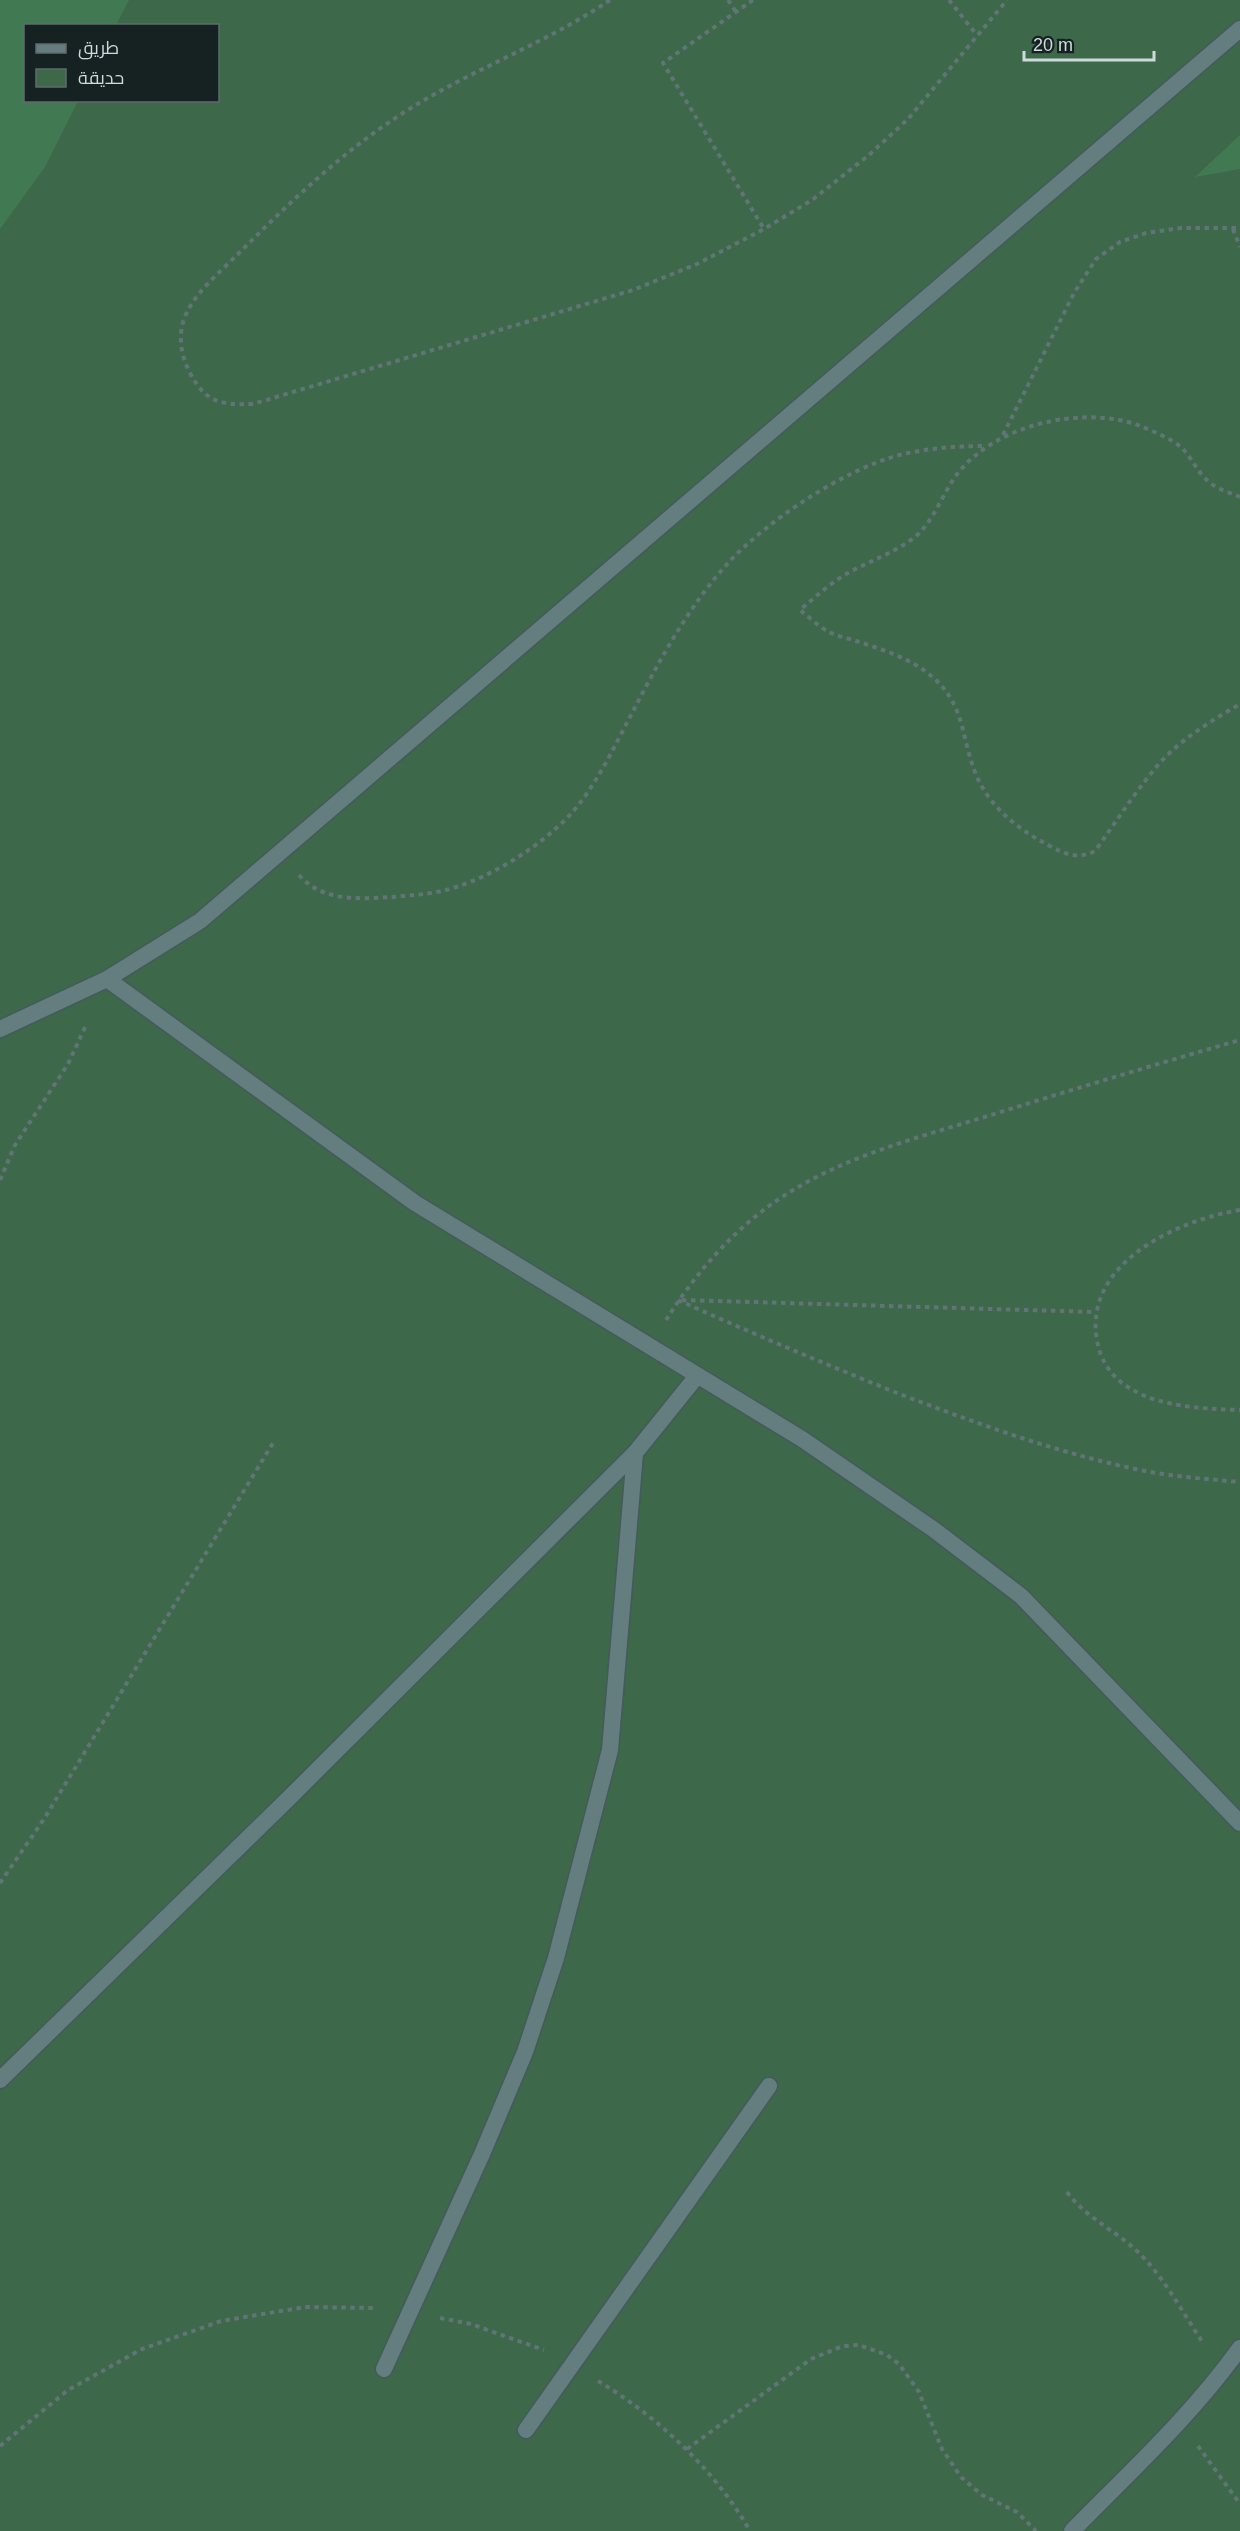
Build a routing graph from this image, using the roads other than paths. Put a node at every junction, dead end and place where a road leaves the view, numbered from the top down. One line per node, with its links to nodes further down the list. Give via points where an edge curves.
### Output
1 (1240, 29): 2 (street, via 281,854 200,921)
2 (107, 980): 3 (street); 4 (street, via 415,1203)
3 (0, 1029)
4 (697, 1376): 5 (street); 6 (street, via 830,1458 1021,1596)
5 (634, 1453): 7 (street); 10 (street, via 610,1750 556,1958 521,2062)
6 (1240, 1822)
7 (0, 2080)
8 (770, 2086): 11 (street)
9 (1240, 2348): 12 (street, via 1180,2421)
10 (384, 2370)
11 (526, 2430)
12 (1072, 2531)

